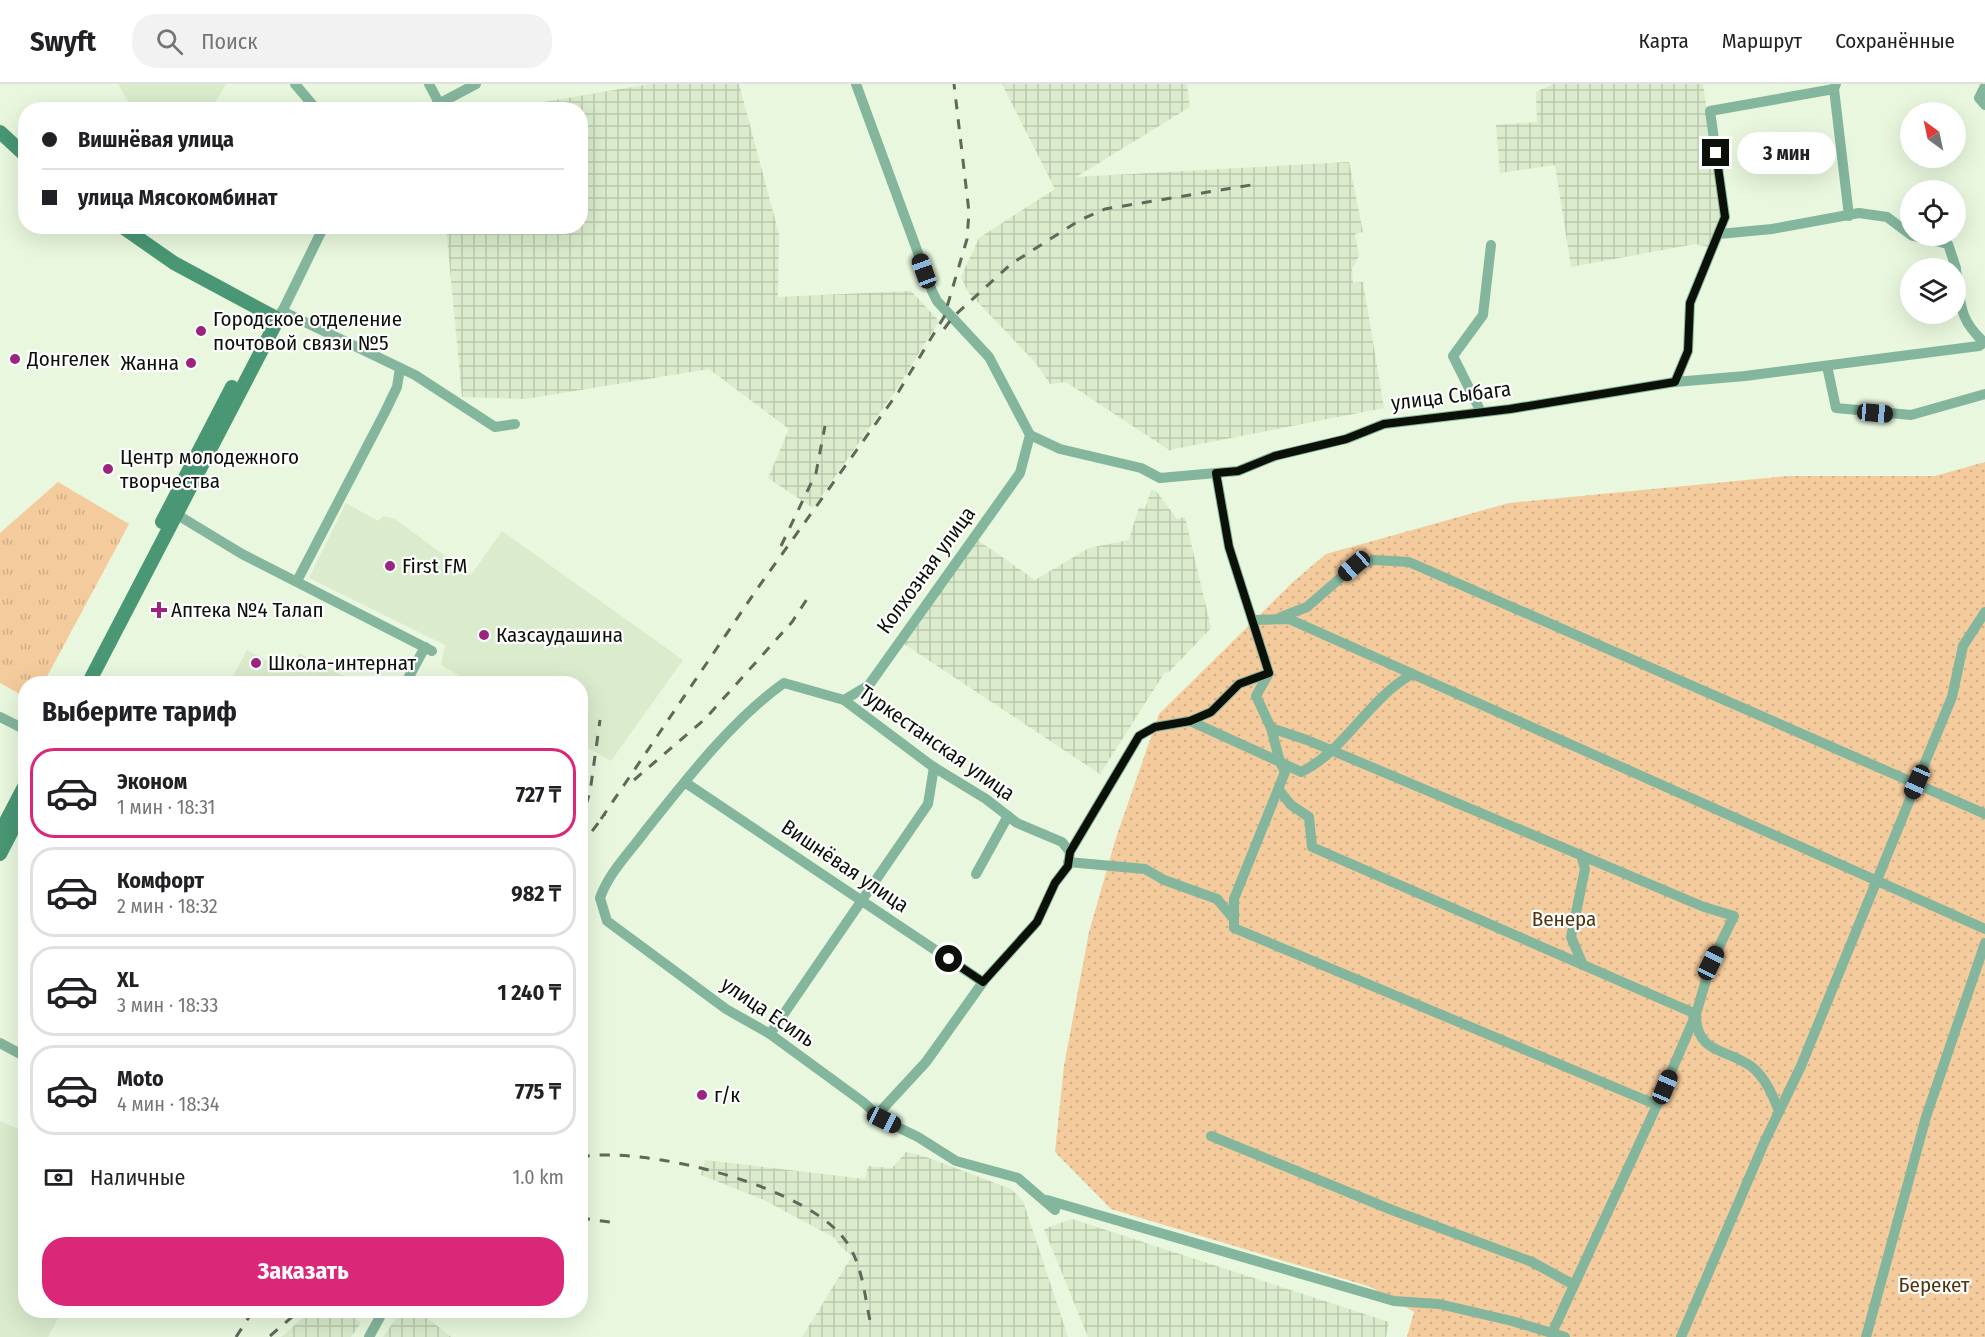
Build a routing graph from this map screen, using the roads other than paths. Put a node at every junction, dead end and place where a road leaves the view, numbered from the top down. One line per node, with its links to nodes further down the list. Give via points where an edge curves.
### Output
1 (295, 84): 7 (street)
2 (429, 84): 8 (street)
3 (476, 84): 9 (street)
4 (855, 84): 28 (street, via 932,291 989,357)
5 (1985, 86): 10 (street)
6 (1835, 87): 13 (street); 17 (street, via 1710,111 1725,217)
7 (310, 102)
8 (438, 102)
9 (441, 102)
10 (1982, 102)
11 (0, 132): 12 (main road)
12 (18, 149)
13 (1849, 216): 14 (street, via 1879,214); 17 (street)
14 (1900, 224)
15 (132, 234): 19 (main road, via 174,263)
16 (320, 234): 19 (street)
17 (1719, 234): 24 (street, via 1690,303 1688,351)
18 (1491, 245): 26 (street, via 1483,315 1453,356)
19 (276, 315): 23 (street); 30 (main road)
20 (1966, 322): 21 (street)
21 (1985, 342): 22 (street, улица Сыбага, via 1979,346)
22 (1827, 366): 24 (street, улица Сыбага); 25 (street, via 1836,408 1911,415)
23 (400, 368): 27 (street, via 495,427); 31 (street, via 397,387 385,412)
24 (1675, 382): 26 (street, улица Сыбага)
25 (1985, 394)
26 (1480, 412): 29 (street, улица Сыбага, via 1384,424 1238,471)
27 (516, 424)
28 (1030, 435): 29 (street, улица Сыбага, via 1060,449 1141,468 1160,478); 40 (street, Колхозная улица, via 1020,473 868,685)
29 (1216, 473): 34 (street, via 1229,547)
30 (172, 512): 31 (street); 37 (main road); 38 (main road)
31 (297, 581): 39 (street, via 428,649)
32 (1985, 612): 48 (street, via 1963,646 1952,697)
33 (1275, 619): 34 (street); 36 (street, via 1289,619); 48 (street, via 1307,607 1354,566 1374,560 1409,562)
34 (1253, 620): 35 (street)
35 (1269, 673): 42 (street, via 1239,684 1211,712); 44 (street, via 1256,696)
36 (1412, 674): 45 (street, via 1392,686); 60 (street)
37 (81, 676)
38 (92, 676)
39 (410, 676)
40 (844, 700): 47 (street, Туркестанская улица); 49 (street, Туркестанская улица, via 784,683 759,700)
41 (0, 717): 43 (street)
42 (1190, 721): 46 (street); 58 (street, via 1155,727 1139,736)
43 (18, 726)
44 (1270, 728): 45 (street); 46 (street)
45 (1332, 750): 46 (street, via 1301,772); 57 (street)
46 (1280, 762): 50 (street, via 1285,772)
47 (934, 768): 53 (street, Туркестанская улица); 61 (street, via 928,804)
48 (1917, 782): 52 (street); 60 (street)
49 (686, 783): 61 (street, Вишнёвая улица); 68 (street, улица Есиль, via 605,885 600,898 607,921 726,1009)
50 (1279, 790): 62 (street, via 1234,899); 65 (street, via 1291,805 1309,817 1312,847)
51 (18, 798): 55 (main road)
52 (1985, 814)
53 (1008, 816): 58 (street, Туркестанская улица, via 1062,842); 59 (street)
54 (18, 819): 56 (main road)
55 (0, 833)
56 (0, 854)
57 (1581, 855): 65 (street, via 1586,869 1571,937); 67 (street, via 1734,916 1711,963)
58 (1069, 857): 62 (street, via 1145,869 1174,885 1217,899); 66 (street, via 1037,922)
59 (976, 874)
60 (1875, 880): 63 (street); 72 (street, via 1801,1066)
61 (863, 901): 66 (street, Вишнёвая улица); 68 (street)
62 (1233, 918): 71 (street, via 1234,928)
63 (1985, 929)
64 (1985, 943): 83 (street, via 1926,1117)
65 (1583, 965): 67 (street)
66 (983, 982): 73 (street, via 926,1062)
67 (1695, 1014): 71 (street); 72 (street, via 1697,1033 1704,1042 1752,1067 1770,1089)
68 (770, 1034): 73 (street, улица Есиль)
69 (0, 1043): 70 (street)
70 (18, 1053)
71 (1657, 1105): 77 (street)
72 (1779, 1111): 82 (street)
73 (878, 1115): 75 (street, улица Есиль, via 956,1161 1018,1178)
74 (1211, 1136): 77 (street, via 1532,1262)
75 (1044, 1199): 76 (street, улица Есиль); 79 (street, via 1394,1300 1439,1304)
76 (1056, 1210)
77 (1574, 1285): 79 (street)
78 (379, 1318): 80 (street)
79 (1552, 1333): 81 (street)
80 (369, 1337)
81 (1565, 1337)
82 (1681, 1337)
83 (1866, 1337)

